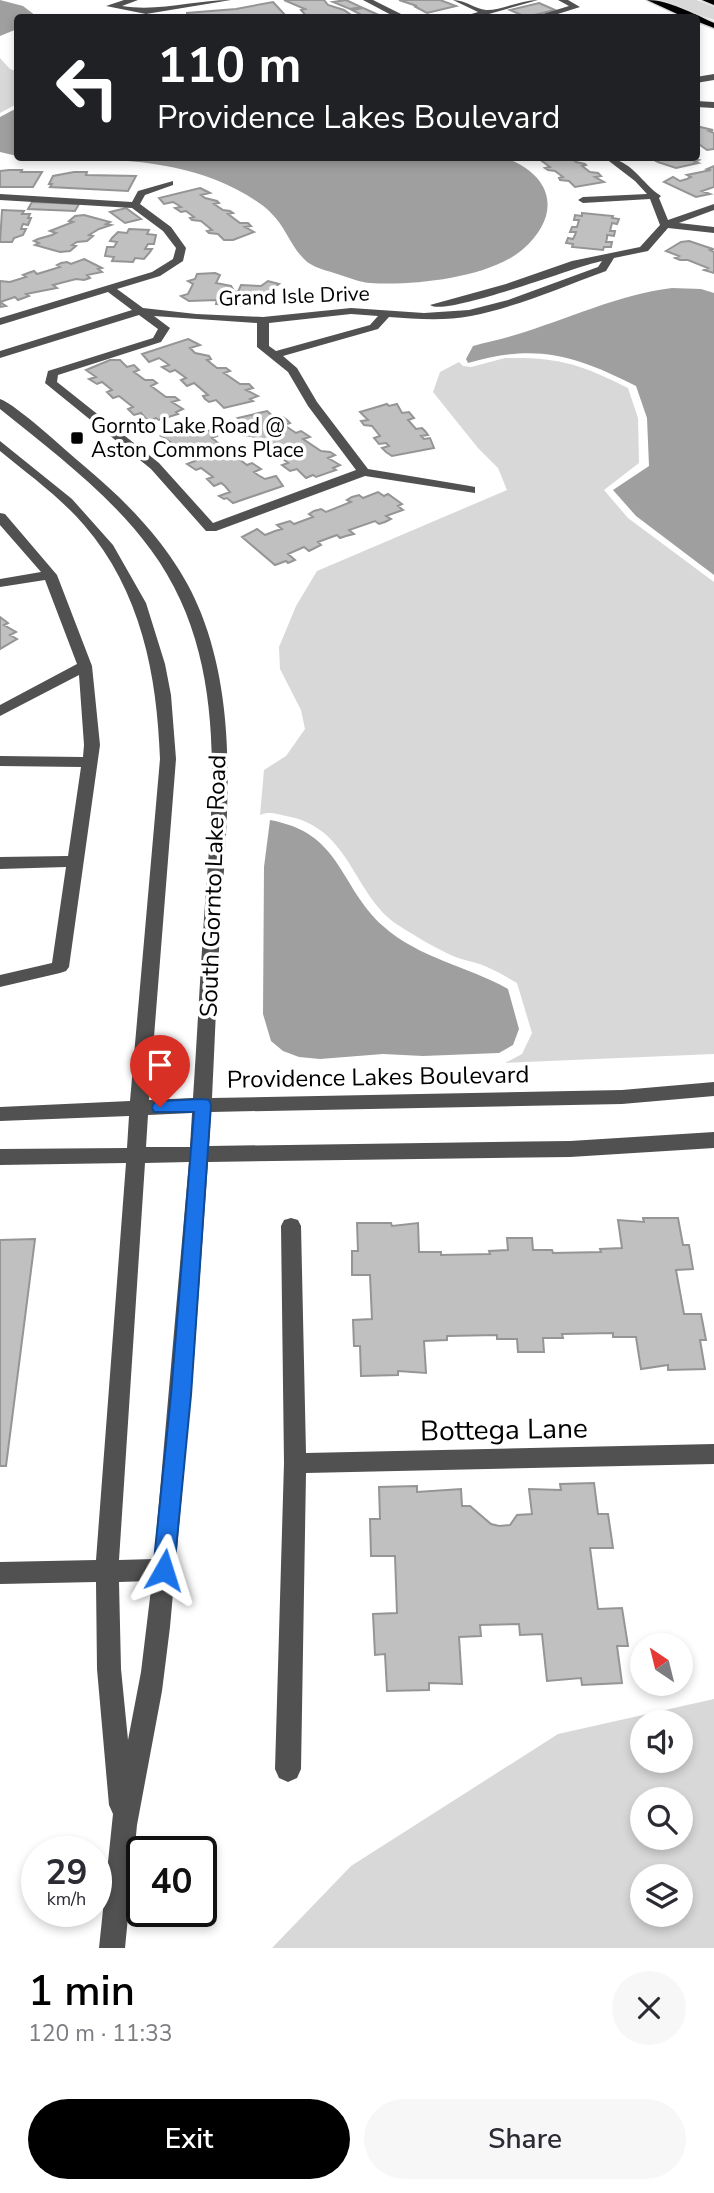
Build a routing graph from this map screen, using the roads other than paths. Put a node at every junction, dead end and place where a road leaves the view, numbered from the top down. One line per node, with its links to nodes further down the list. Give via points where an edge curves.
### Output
1 (134, 0): 2 (street, via 110,6 146,12)
2 (227, 0)
3 (367, 0): 11 (street)
4 (457, 0): 10 (street)
5 (534, 0): 10 (street)
6 (562, 0): 13 (street, via 576,7)
7 (651, 0): 14 (main road)
8 (706, 0): 9 (main road)
9 (714, 3)
10 (485, 12): 12 (street)
11 (397, 14)
12 (478, 14)
13 (549, 14)
14 (685, 14)
15 (614, 161): 17 (street, via 644,181)
16 (170, 183): 20 (street, via 141,193)
17 (656, 196): 19 (street); 22 (street)
18 (0, 197): 20 (street)
19 (583, 200)
20 (135, 205): 26 (street, via 177,240 181,248 178,261 156,274)
21 (714, 207): 22 (street, Grand Isle Drive)
22 (664, 225): 23 (street); 24 (street, Grand Isle Drive, via 644,249)
23 (714, 230)
24 (609, 258): 25 (street, Grand Isle Drive, via 576,262); 27 (street, Grand Isle Drive, via 602,269)
25 (515, 285): 27 (street); 29 (street, Grand Isle Drive, via 453,303)
26 (110, 289): 28 (street); 31 (street)
27 (532, 295): 29 (street, Grand Isle Drive, via 469,313)
28 (141, 311): 30 (street, Grand Isle Drive); 32 (street, Grand Isle Drive); 36 (street, via 164,328 157,340 52,373 51,383 155,466 211,528)
29 (387, 313): 30 (street, Grand Isle Drive, via 351,311); 33 (street, via 373,327)
30 (263, 320): 33 (street, via 263,347)
31 (0, 322)
32 (0, 355)
33 (275, 355): 36 (street, via 293,370 312,404)
34 (0, 403): 49 (street, South Gornto Lake Road, via 116,500 147,532 184,592 210,659 218,706 219,775)
35 (0, 445): 50 (street, South Gornto Lake Road, via 89,523 118,561 143,612 158,661 167,712 168,759)
36 (365, 472): 37 (street)
37 (470, 490)
38 (0, 517): 39 (street)
39 (50, 575): 40 (street); 41 (street)
40 (0, 583)
41 (85, 666): 42 (street); 44 (street, via 92,745)
42 (0, 711)
43 (0, 761): 44 (street)
44 (89, 762): 45 (street)
45 (75, 861): 46 (street); 47 (street, via 60,967)
46 (0, 863)
47 (0, 981)
48 (714, 1089): 49 (street, Providence Lakes Boulevard, via 622,1097)
49 (203, 1105): 50 (street, Providence Lakes Boulevard); 54 (street, South Gornto Lake Road)
50 (139, 1108): 51 (street, Providence Lakes Boulevard); 53 (street, South Gornto Lake Road)
51 (0, 1114)
52 (714, 1140): 54 (street, via 570,1149)
53 (135, 1156): 54 (street); 55 (street); 60 (street, South Gornto Lake Road)
54 (200, 1156): 59 (street, South Gornto Lake Road)
55 (0, 1157)
56 (291, 1226): 58 (street)
57 (714, 1454): 58 (street, Bottega Lane)
58 (295, 1463): 62 (street)
59 (164, 1570): 60 (street); 63 (street, South Gornto Lake Road, via 153,1673)
60 (107, 1571): 61 (street); 63 (street, South Gornto Lake Road, via 109,1669)
61 (0, 1573)
62 (288, 1769)
63 (124, 1826): 64 (street, South Gornto Lake Road)
64 (111, 1948)

